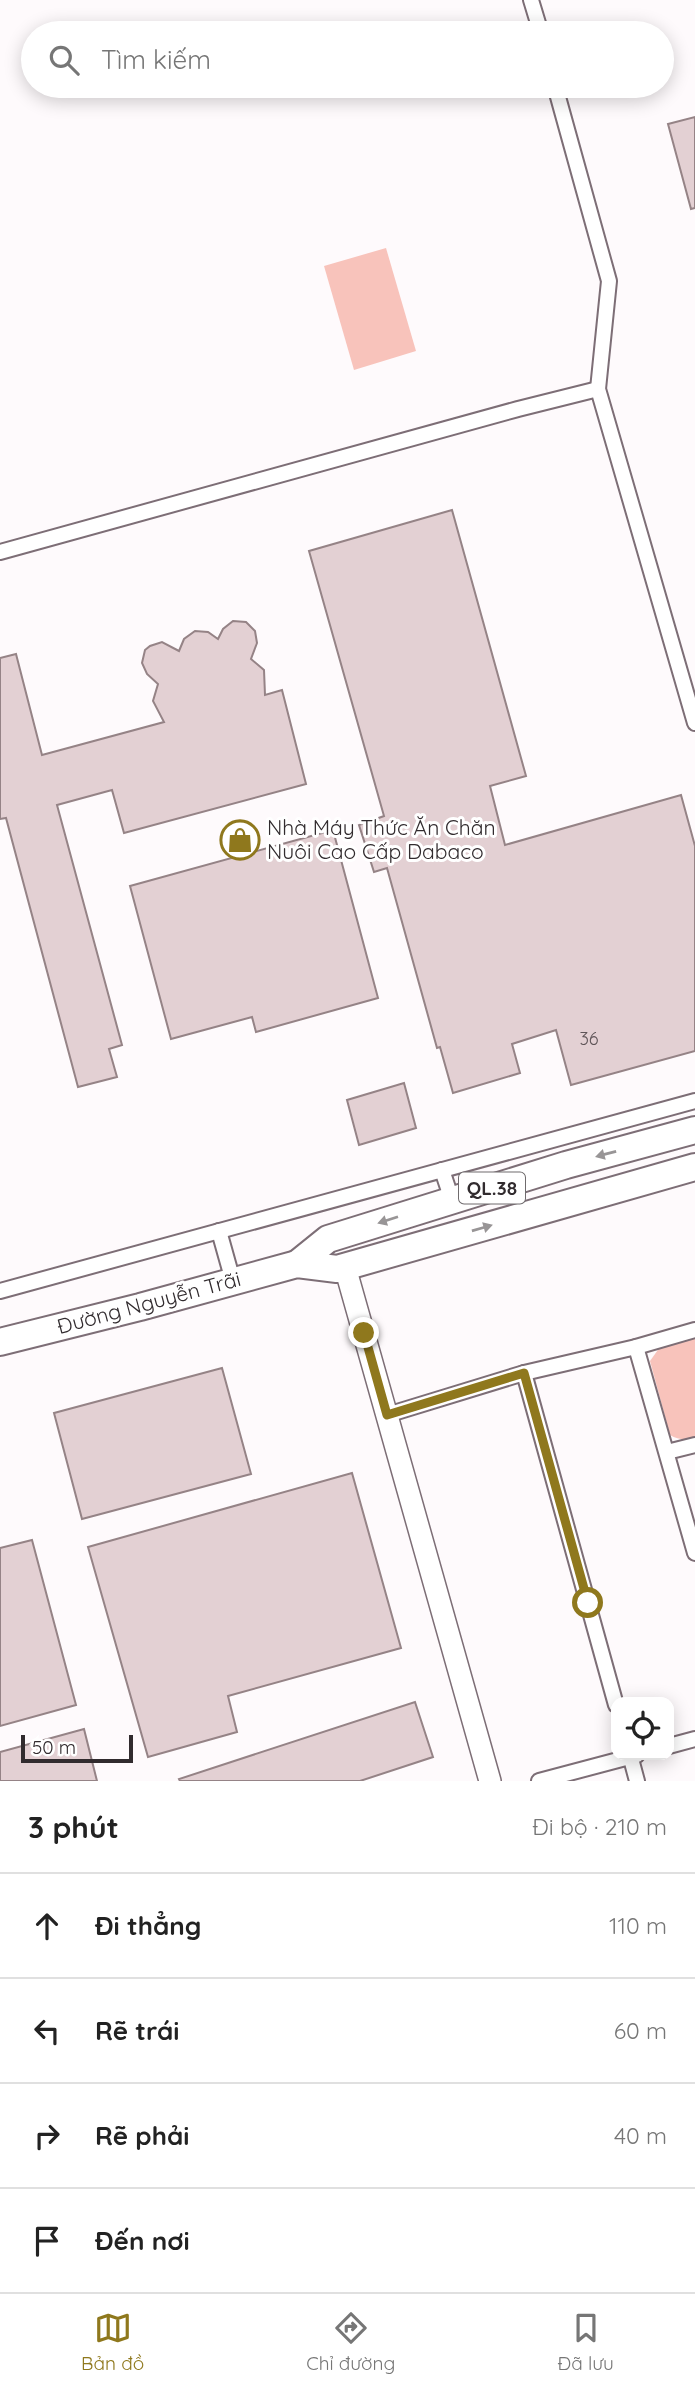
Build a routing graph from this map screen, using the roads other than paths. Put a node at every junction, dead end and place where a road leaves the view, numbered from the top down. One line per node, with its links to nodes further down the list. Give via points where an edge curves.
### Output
1 (531, 0): 2 (street)
2 (537, 21)
3 (558, 98): 4 (street, via 609,281)
4 (598, 389): 5 (street); 6 (street)
5 (0, 552)
6 (695, 723)
7 (695, 1101): 8 (street)
8 (640, 1116): 10 (street); 12 (street)
9 (695, 1130): 10 (highway, Đường Nguyễn Trãi / QL.38)
10 (648, 1143): 13 (highway, Đường Nguyễn Trãi / QL.38, one-way to 13)
11 (695, 1167): 16 (highway, Đường Nguyễn Trãi / QL.38, one-way to 11)
12 (442, 1170): 13 (street); 14 (street)
13 (452, 1200): 15 (highway, Đường Nguyễn Trãi / QL.38, one-way to 15, via 328,1239)
14 (219, 1231): 17 (street); 18 (street)
15 (297, 1264): 16 (highway, Đường Nguyễn Trãi / QL.38); 17 (highway, Đường Nguyễn Trãi / QL.38)
16 (345, 1267): 23 (street)
17 (233, 1281): 20 (highway, Đường Nguyễn Trãi / QL.38)
18 (0, 1291)
19 (695, 1330): 21 (street)
20 (0, 1342)
21 (636, 1347): 22 (street); 25 (street)
22 (524, 1373): 23 (street); 27 (street)
23 (387, 1415): 32 (street)
24 (695, 1445): 25 (street)
25 (667, 1452): 26 (street)
26 (695, 1553)
27 (614, 1697)
28 (695, 1739): 29 (street)
29 (674, 1745)
30 (615, 1760): 33 (street)
31 (634, 1760): 34 (street)
32 (489, 1781)
33 (539, 1781)
34 (637, 1781)

